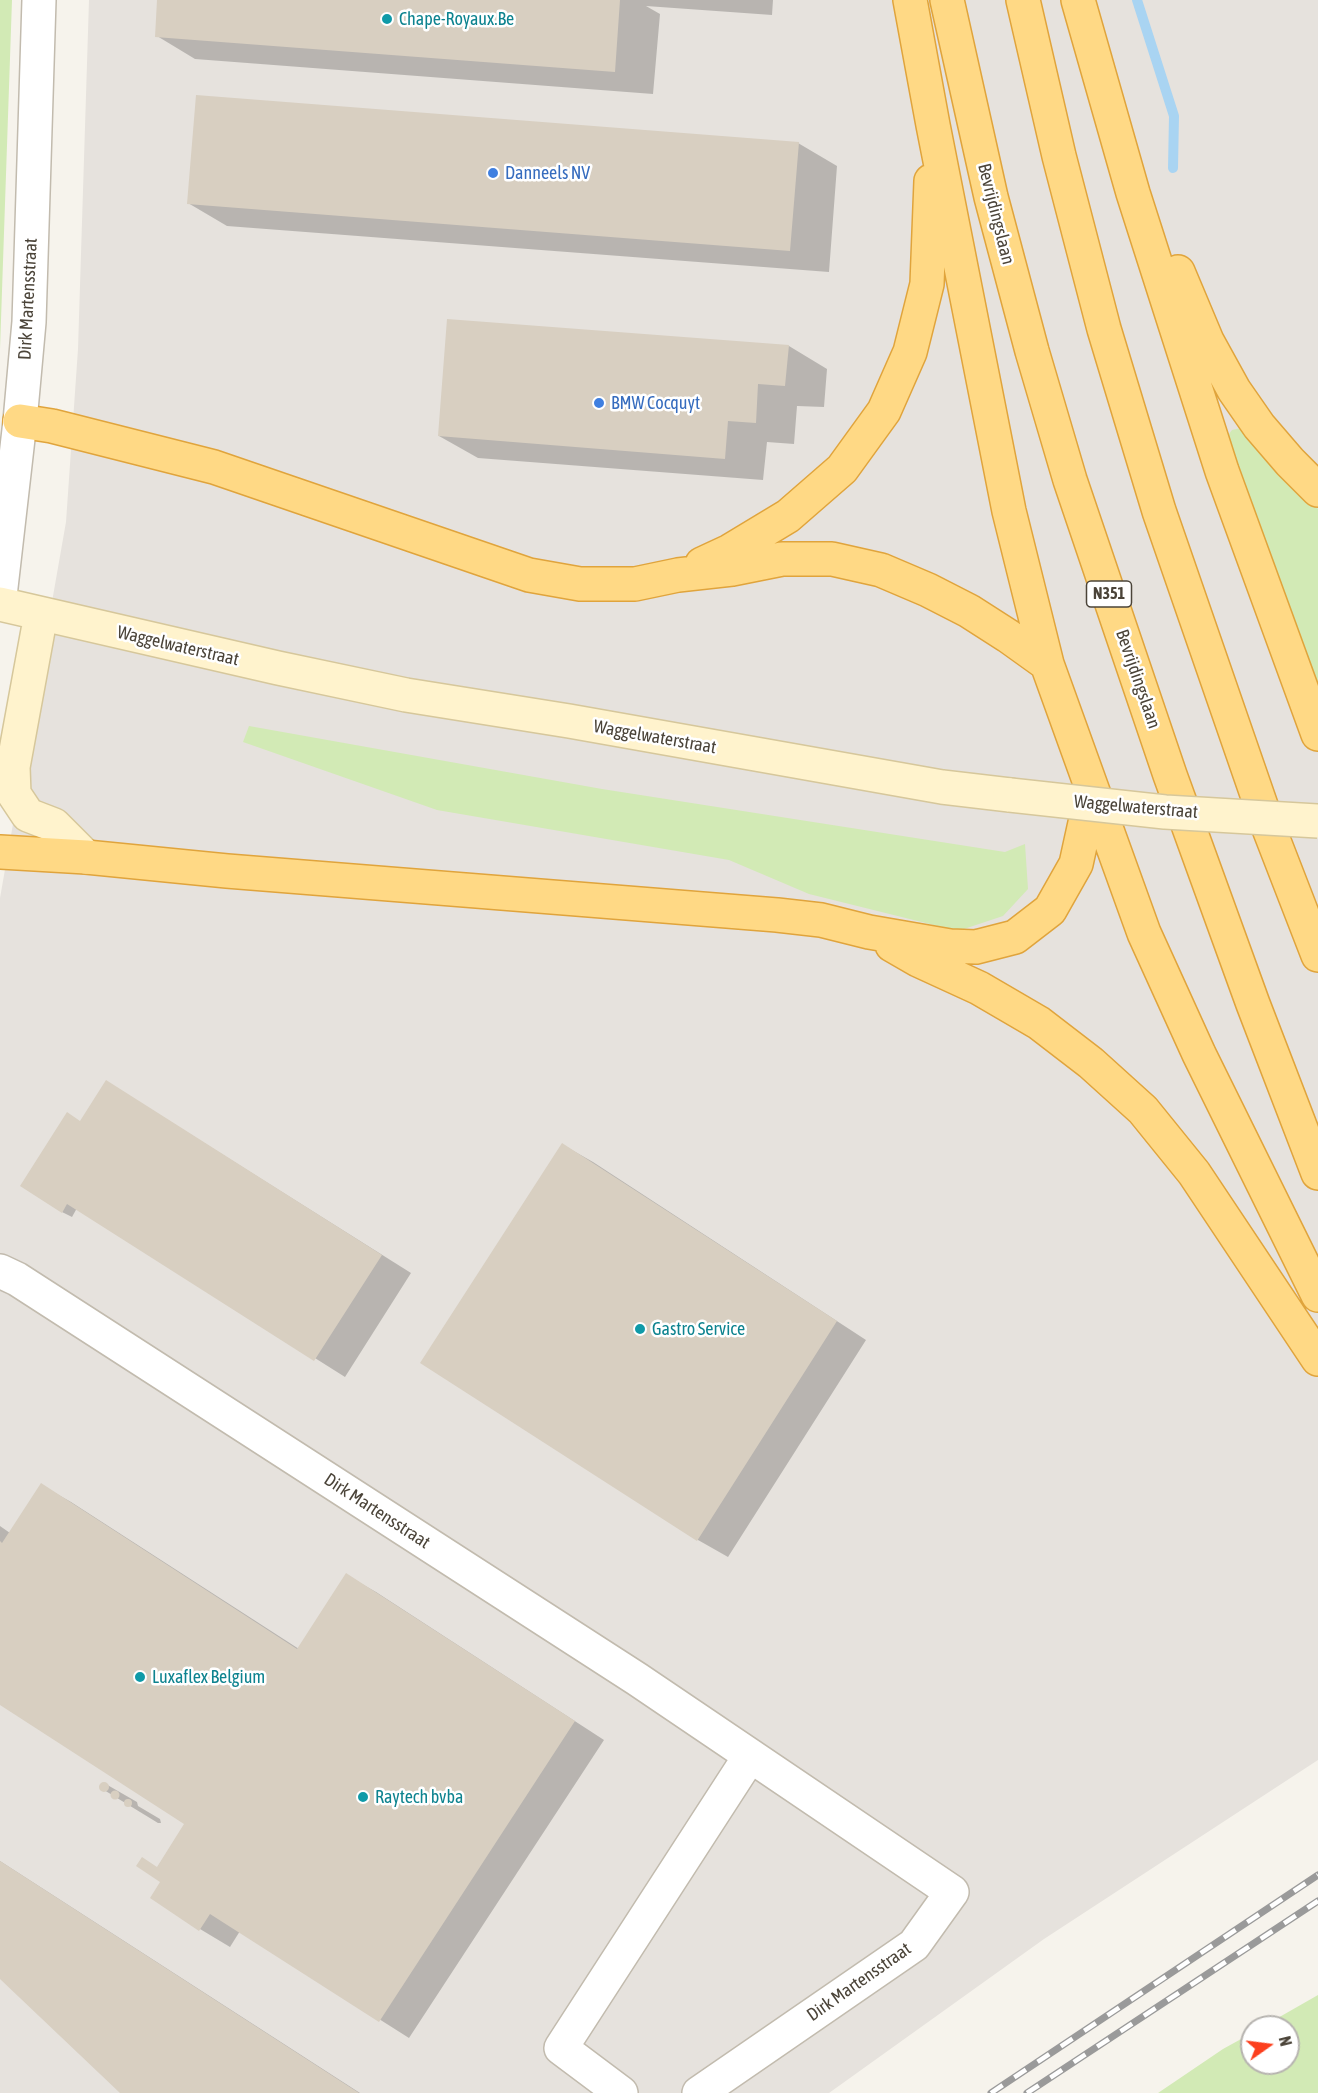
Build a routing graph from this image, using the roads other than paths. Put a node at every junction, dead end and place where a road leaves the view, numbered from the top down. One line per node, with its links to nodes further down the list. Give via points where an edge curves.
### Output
1 (39, 0): 8 (street, Dirk Martensstraat, via 29,322)
2 (910, 0): 7 (highway)
3 (946, 0): 22 (highway, Bevrijdingslaan / N351, via 991,197 1070,480 1178,797)
4 (1023, 0): 21 (highway, via 1104,329 1159,511 1268,826)
5 (1078, 0): 6 (highway)
6 (1110, 110): 9 (highway, via 1207,341 1259,426); 15 (highway, via 1221,471)
7 (933, 125): 10 (highway, via 927,284 910,352 884,411 842,469 788,516); 14 (highway, via 1009,511)
8 (20, 421): 10 (highway, via 214,467 529,575 580,584 635,584); 11 (street, Dirk Martensstraat)
9 (1318, 490)
10 (678, 575): 14 (highway, via 782,559 832,559 881,570 969,611)
11 (0, 596)
12 (0, 604): 13 (main road, Waggelwaterstraat)
13 (41, 614): 17 (main road, Waggelwaterstraat, bridge, via 406,695 942,787 1165,812); 19 (main road, via 13,767 14,794 28,815 54,825)
14 (1047, 664): 16 (highway)
15 (1318, 734)
16 (1092, 791): 20 (highway, via 1076,864 1050,910 1015,937 976,947); 24 (highway, via 1143,933)
17 (1318, 822)
18 (0, 852): 19 (highway)
19 (86, 857): 20 (highway, via 777,915 821,920)
20 (869, 932): 25 (highway, via 1039,1023 1143,1110 1194,1173)
21 (1318, 955)
22 (1318, 1173)
23 (0, 1271): 26 (street, Dirk Martensstraat)
24 (1318, 1295)
25 (1318, 1359)
26 (750, 1756): 27 (street, via 561,2048); 28 (street, Dirk Martensstraat, via 952,1892 914,1945)
27 (621, 2093)
28 (699, 2093)

